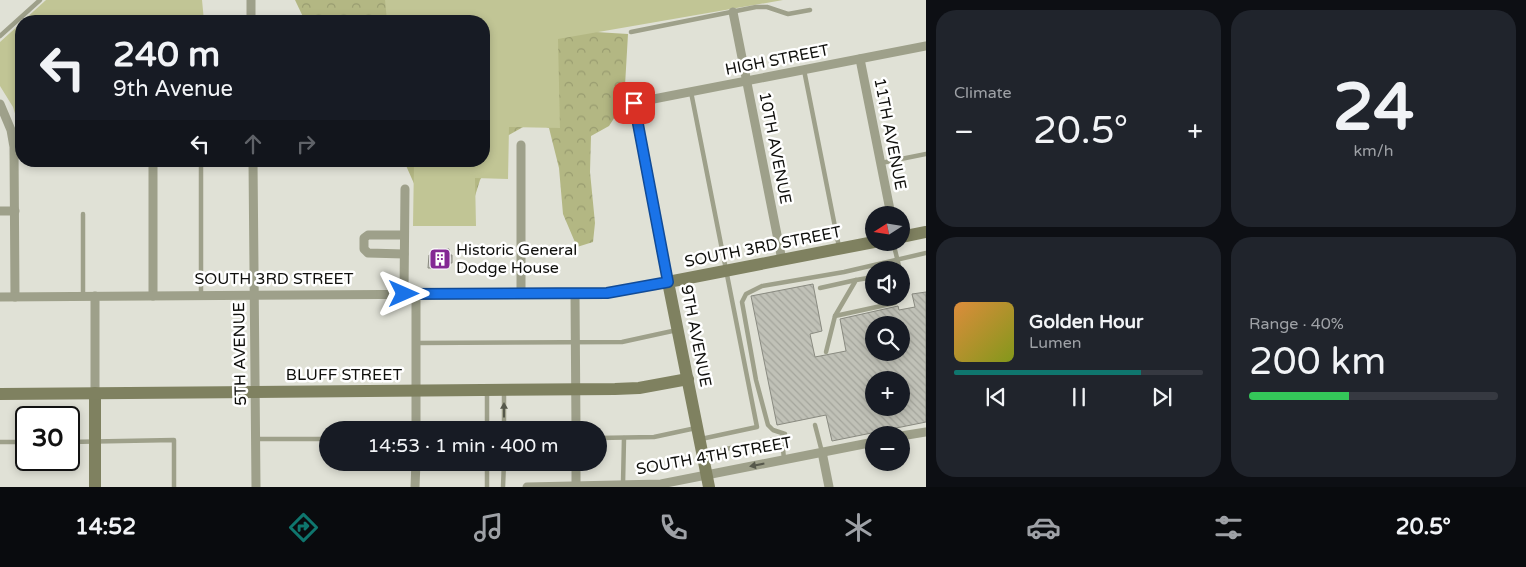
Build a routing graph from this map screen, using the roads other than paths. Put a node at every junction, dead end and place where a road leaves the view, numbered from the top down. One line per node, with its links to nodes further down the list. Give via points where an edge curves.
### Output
1 (40, 0): 5 (lane)
2 (251, 0): 6 (street)
3 (810, 10): 4 (lane, via 788,14 762,6)
4 (734, 12): 8 (lane); 13 (street, 10TH AVENUE)
5 (23, 15)
6 (251, 15)
7 (15, 22): 9 (lane)
8 (631, 32)
9 (0, 36)
10 (926, 46): 11 (street, HIGH STREET)
11 (860, 59): 12 (street, HIGH STREET); 19 (street, 11TH AVENUE)
12 (804, 70): 13 (street, HIGH STREET); 32 (lane)
13 (746, 81): 14 (street, HIGH STREET); 36 (street, 10TH AVENUE)
14 (691, 92): 15 (street, HIGH STREET); 38 (lane)
15 (634, 103): 41 (street, 9TH AVENUE)
16 (0, 104): 26 (street, via 14,147)
17 (521, 145): 46 (street)
18 (926, 154): 19 (lane)
19 (880, 163): 24 (street, 11TH AVENUE)
20 (153, 167): 50 (street)
21 (201, 167): 51 (lane)
22 (252, 167): 47 (street, 5TH AVENUE)
23 (405, 189): 29 (street)
24 (888, 206)
25 (0, 211): 26 (street)
26 (15, 211): 53 (street)
27 (83, 214): 48 (lane)
28 (926, 232): 30 (main road)
29 (404, 235): 35 (street); 35 (street, via 368,235 364,238 364,249 368,253)
30 (910, 235)
31 (865, 244): 32 (main road, SOUTH 3RD STREET)
32 (839, 249): 36 (main road, SOUTH 3RD STREET)
33 (895, 251): 37 (lane)
34 (926, 252): 37 (lane)
35 (404, 254): 44 (street)
36 (782, 260): 38 (main road, SOUTH 3RD STREET)
37 (897, 260): 76 (lane, via 762,286 746,294 742,302 768,425)
38 (726, 271): 41 (main road, SOUTH 3RD STREET); 74 (lane, via 757,427)
39 (865, 278): 40 (lane)
40 (856, 280): 42 (lane); 55 (lane)
41 (668, 282): 43 (street, SOUTH 3RD STREET, via 617,292); 56 (main road, 9TH AVENUE)
42 (820, 288)
43 (576, 293): 46 (street, SOUTH 3RD STREET); 58 (street)
44 (404, 294): 45 (street, SOUTH 3RD STREET); 47 (street, SOUTH 3RD STREET)
45 (416, 294): 46 (street, SOUTH 3RD STREET); 57 (street)
46 (521, 294)
47 (255, 295): 51 (street, SOUTH 3RD STREET); 65 (street, 5TH AVENUE)
48 (83, 296): 49 (street, SOUTH 3RD STREET); 53 (street, SOUTH 3RD STREET)
49 (95, 296): 50 (street, SOUTH 3RD STREET); 66 (street)
50 (153, 296): 51 (street, SOUTH 3RD STREET)
51 (201, 296)
52 (0, 297): 53 (street, SOUTH 3RD STREET)
53 (15, 297)
54 (880, 306): 55 (lane)
55 (835, 316): 59 (lane)
56 (678, 330): 58 (lane, via 622,342); 60 (main road, 9TH AVENUE)
57 (416, 342): 58 (lane); 61 (street)
58 (576, 342): 64 (street)
59 (826, 352)
60 (688, 379): 64 (main road, BLUFF STREET, via 634,388); 74 (main road, 9TH AVENUE)
61 (416, 390): 62 (main road, BLUFF STREET); 65 (main road, BLUFF STREET); 68 (street)
62 (487, 390): 63 (main road, BLUFF STREET); 69 (lane)
63 (504, 390): 64 (main road, BLUFF STREET); 70 (lane, one-way to 63)
64 (576, 390): 71 (street)
65 (256, 392): 66 (main road, BLUFF STREET); 79 (street, 5TH AVENUE)
66 (95, 393): 67 (main road, BLUFF STREET); 81 (main road)
67 (0, 394)
68 (416, 421)
69 (487, 421)
70 (504, 421)
71 (576, 421)
72 (816, 424): 87 (lane)
73 (926, 432): 75 (street)
74 (699, 433): 78 (lane); 93 (main road, 9TH AVENUE)
75 (910, 435)
76 (785, 437): 86 (lane); 88 (lane)
77 (607, 438): 78 (lane)
78 (624, 438): 94 (lane)
79 (256, 439): 80 (lane); 97 (street, 5TH AVENUE)
80 (319, 439)
81 (95, 441): 84 (lane); 95 (main road); 96 (lane, via 174,440)
82 (0, 442): 83 (lane)
83 (15, 442)
84 (80, 442)
85 (865, 444): 87 (street, SOUTH 4TH STREET)
86 (716, 451)
87 (822, 452): 88 (street, SOUTH 4TH STREET); 103 (street)
88 (784, 459): 93 (street, SOUTH 4TH STREET, one-way to 93)
89 (416, 471): 98 (street)
90 (487, 471): 99 (lane)
91 (504, 471): 100 (lane)
92 (576, 471): 102 (street)
93 (708, 481): 94 (street, SOUTH 4TH STREET)
94 (623, 486): 102 (street, SOUTH 4TH STREET)
95 (95, 487)
96 (174, 487)
97 (256, 487)
98 (415, 487)
99 (487, 487)
100 (504, 487)
101 (527, 487): 102 (street, SOUTH 4TH STREET)
102 (576, 487)
103 (829, 487)

